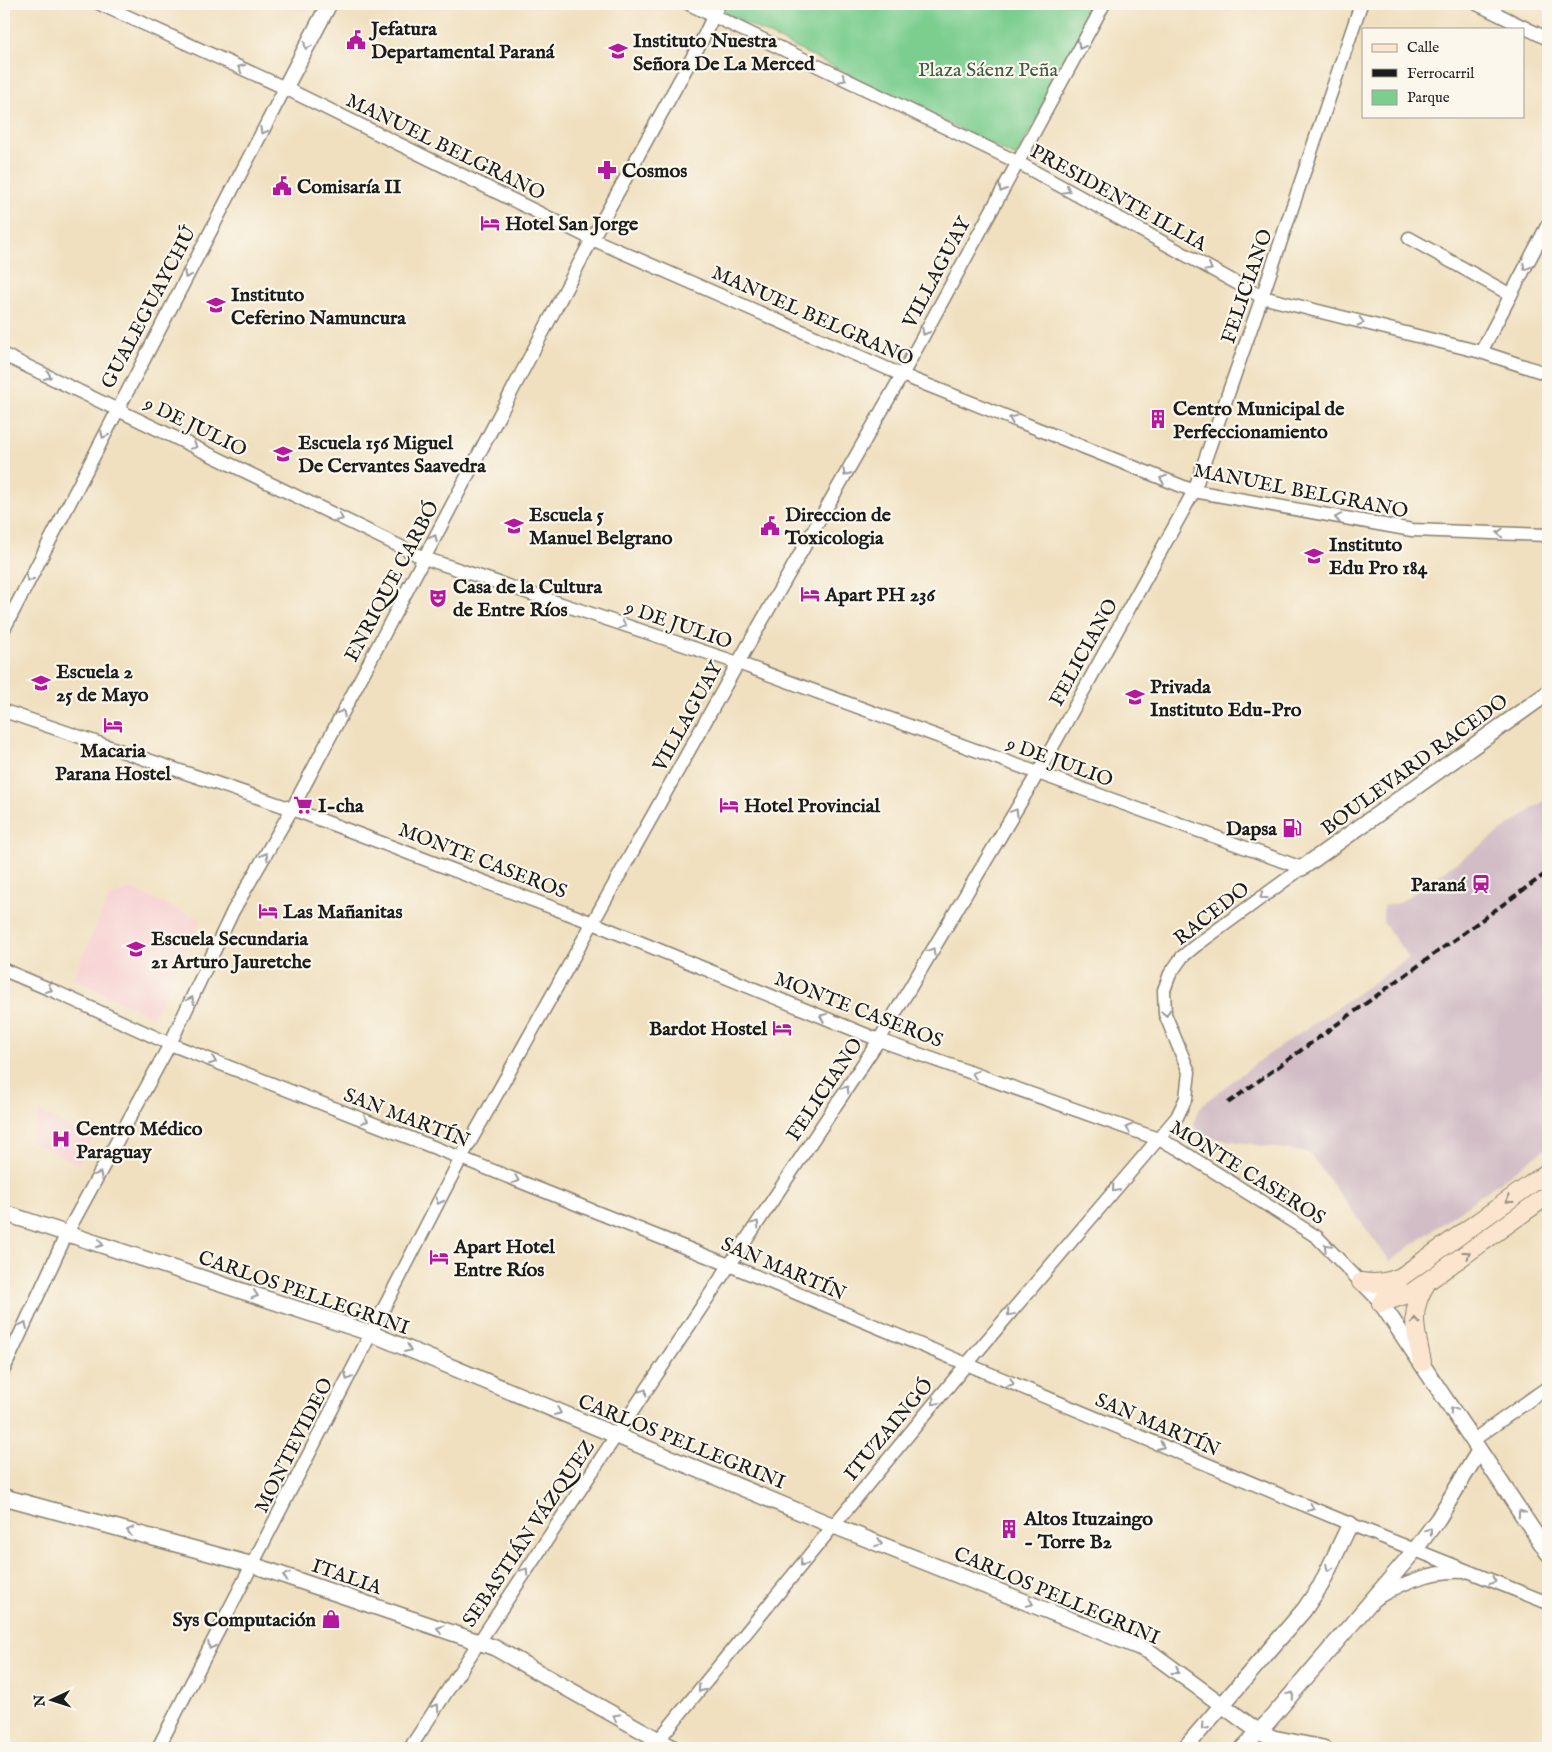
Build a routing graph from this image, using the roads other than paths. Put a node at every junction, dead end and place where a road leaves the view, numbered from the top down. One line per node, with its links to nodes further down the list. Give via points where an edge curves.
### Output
1 (100, 4): 10 (street, MANUEL BELGRANO, one-way to 1)
2 (328, 4): 10 (street, GUALEGUAYCHÚ, one-way to 10)
3 (689, 4): 8 (street, PRESIDENTE ILLIA)
4 (719, 4): 8 (street, ENRIQUE CARBÓ)
5 (1104, 4): 11 (street, VILLAGUAY, one-way to 11)
6 (1361, 4): 16 (street, FELICIANO)
7 (1477, 4): 9 (street)
8 (713, 17): 11 (street, PRESIDENTE ILLIA, one-way to 11); 14 (street, ENRIQUE CARBÓ)
9 (1548, 39)
10 (285, 88): 14 (street, MANUEL BELGRANO); 21 (street, GUALEGUAYCHÚ, one-way to 21)
11 (1017, 162): 16 (street, PRESIDENTE ILLIA, one-way to 16); 20 (street, VILLAGUAY, one-way to 20)
12 (1548, 224): 15 (street, one-way to 15)
13 (1408, 238): 15 (street)
14 (592, 239): 20 (street, MANUEL BELGRANO); 24 (street, ENRIQUE CARBÓ, one-way to 14)
15 (1511, 295): 17 (street)
16 (1262, 296): 17 (street, PRESIDENTE ILLIA, one-way to 17); 22 (street, FELICIANO)
17 (1482, 352): 19 (street, PRESIDENTE ILLIA)
18 (4, 355): 21 (street, 9 DE JULIO, one-way to 21)
19 (1548, 374)
20 (902, 375): 22 (street, MANUEL BELGRANO, one-way to 20); 26 (street, VILLAGUAY, one-way to 26)
21 (117, 409): 24 (street, 9 DE JULIO, one-way to 24); 25 (street, GUALEGUAYCHÚ, one-way to 25)
22 (1194, 491): 23 (street, MANUEL BELGRANO, one-way to 22, via 1412,530); 29 (street, FELICIANO)
23 (1548, 535)
24 (424, 558): 26 (street, 9 DE JULIO, one-way to 26); 30 (street, ENRIQUE CARBÓ, one-way to 24)
25 (4, 629)
26 (738, 663): 29 (street, 9 DE JULIO); 32 (street, VILLAGUAY)
27 (1548, 693): 31 (street, BOULEVARD RACEDO)
28 (4, 711): 30 (street, MONTE CASEROS)
29 (1038, 774): 31 (street, 9 DE JULIO); 34 (street, FELICIANO, one-way to 29)
30 (292, 809): 32 (street, MONTE CASEROS); 35 (street, ENRIQUE CARBÓ, one-way to 30, via 233,911)
31 (1302, 868): 36 (street, RACEDO, one-way to 36, via 1194,947 1170,974 1164,990 1165,1014 1189,1072 1186,1098 1177,1117)
32 (593, 923): 34 (street, MONTE CASEROS, one-way to 32); 37 (street, VILLAGUAY)
33 (4, 970): 35 (street, SAN MARTÍN, one-way to 35)
34 (879, 1040): 36 (street, MONTE CASEROS, one-way to 34); 42 (street, FELICIANO, one-way to 34)
35 (170, 1044): 37 (street, SAN MARTÍN, one-way to 37); 41 (street, ENRIQUE CARBÓ, one-way to 35)
36 (1158, 1139): 44 (street, MONTE CASEROS, one-way to 36, via 1317,1237); 49 (street, ITUZAINGÓ, one-way to 49)
37 (461, 1158): 42 (street, SAN MARTÍN, one-way to 42); 47 (street, MONTEVIDEO, one-way to 47)
38 (1548, 1172): 43 (main road, one-way to 43)
39 (1548, 1195): 45 (main road, one-way to 39)
40 (4, 1213): 41 (street, CARLOS PELLEGRINI)
41 (67, 1233): 47 (street, CARLOS PELLEGRINI, one-way to 47); 50 (street, ENRIQUE CARBÓ, one-way to 41)
42 (729, 1265): 49 (street, SAN MARTÍN); 52 (street, SEBASTIÁN VÁZQUEZ, one-way to 42)
43 (1401, 1277): 44 (main road, via 1375,1284); 46 (main road)
44 (1361, 1282): 46 (street, MONTE CASEROS)
45 (1427, 1282): 46 (main road, via 1412,1293); 48 (main road, one-way to 45, via 1414,1309)
46 (1381, 1303): 48 (street, MONTE CASEROS)
47 (370, 1333): 52 (street, CARLOS PELLEGRINI, one-way to 52); 59 (street, MONTEVIDEO, one-way to 59)
48 (1422, 1362): 53 (street, MONTE CASEROS, one-way to 48)
49 (966, 1365): 55 (street, SAN MARTÍN, one-way to 55); 56 (street, ITUZAINGÓ, one-way to 56)
50 (4, 1369)
51 (1548, 1387): 53 (street)
52 (615, 1436): 56 (street, CARLOS PELLEGRINI); 63 (street, SEBASTIÁN VÁZQUEZ, one-way to 52)
53 (1476, 1446): 57 (street, one-way to 53, via 1438,1519); 58 (street, MONTE CASEROS, one-way to 53)
54 (4, 1497): 59 (street, ITALIA, one-way to 54)
55 (1350, 1524): 57 (street, SAN MARTÍN); 64 (street, one-way to 64, via 1314,1596)
56 (834, 1525): 64 (street, CARLOS PELLEGRINI, one-way to 64, via 1138,1647); 66 (street, ITUZAINGÓ, one-way to 66)
57 (1415, 1550): 60 (street, SAN MARTÍN); 61 (street)
58 (1548, 1553)
59 (253, 1565): 63 (street, ITALIA, one-way to 59); 67 (street, MONTEVIDEO, one-way to 67)
60 (1471, 1572): 61 (street, via 1435,1573 1417,1578); 62 (street, SAN MARTÍN, one-way to 62)
61 (1370, 1602): 65 (street, one-way to 61)
62 (1548, 1603)
63 (479, 1642): 66 (street, ITALIA, one-way to 63, via 495,1648); 68 (street, SEBASTIÁN VÁZQUEZ, one-way to 63)
64 (1222, 1706): 65 (street, CARLOS PELLEGRINI); 70 (street, one-way to 70)
65 (1258, 1732): 71 (street); 72 (street, CARLOS PELLEGRINI)
66 (656, 1744): 69 (street, ITALIA)
67 (158, 1748)
68 (410, 1748)
69 (673, 1748)
70 (1185, 1748)
71 (1243, 1748)
72 (1323, 1748)

